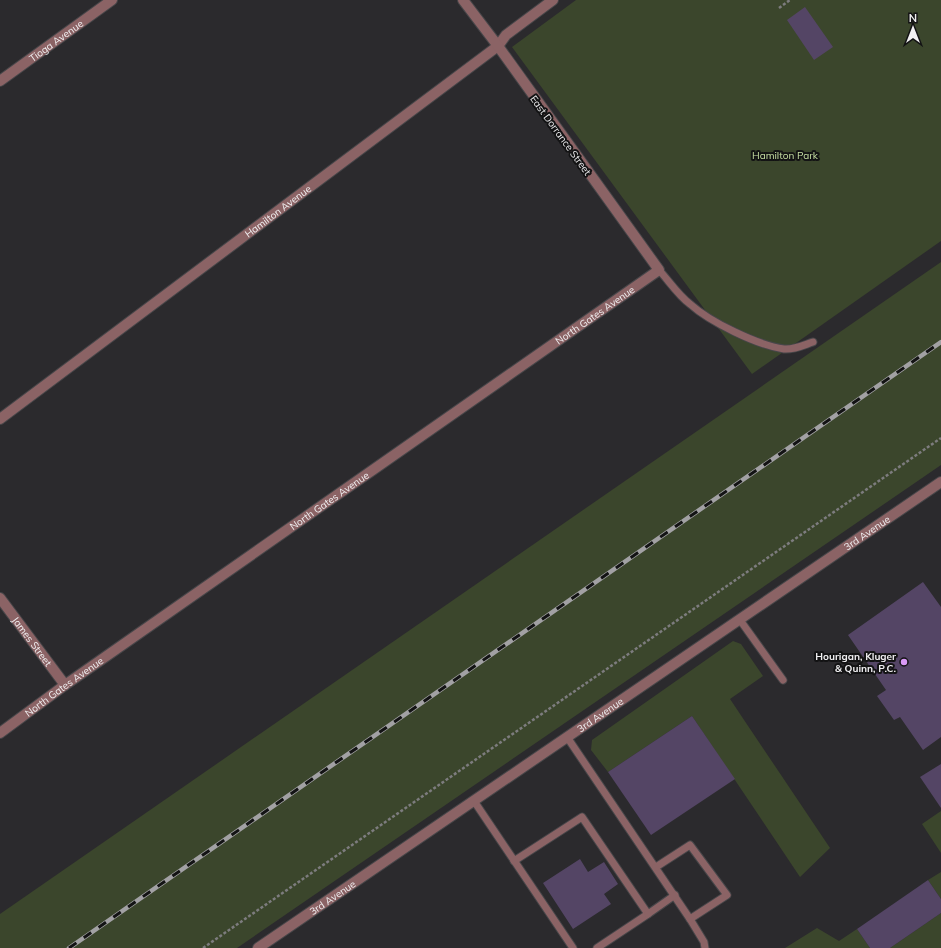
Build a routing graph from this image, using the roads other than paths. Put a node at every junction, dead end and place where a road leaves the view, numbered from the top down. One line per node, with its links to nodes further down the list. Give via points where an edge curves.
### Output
1 (112, 0): 5 (street, Tioga Avenue)
2 (463, 0): 4 (street, East Dorrance Street)
3 (553, 0): 4 (street, Hamilton Avenue, via 506,35)
4 (498, 46): 6 (street, East Dorrance Street); 8 (street, Hamilton Avenue)
5 (0, 81)
6 (659, 270): 7 (lane, via 689,304 721,325 748,338 784,349); 13 (street, North Gates Avenue)
7 (814, 342)
8 (0, 420)
9 (941, 482): 11 (street, 3rd Avenue)
10 (0, 598): 13 (street, James Street)
11 (740, 620): 12 (lane); 15 (street, 3rd Avenue)
12 (783, 680)
13 (65, 685): 14 (street, North Gates Avenue)
14 (0, 733)
15 (567, 737): 16 (street, 3rd Avenue); 18 (lane)
16 (474, 801): 17 (lane); 22 (street, 3rd Avenue)
17 (514, 861): 20 (lane, via 582,817); 23 (lane)
18 (656, 867): 19 (lane); 21 (lane, via 690,845 727,895)
19 (675, 895): 20 (lane); 21 (lane)
20 (648, 914): 24 (lane)
21 (690, 919): 25 (lane)
22 (258, 948)
23 (573, 948)
24 (597, 948)
25 (705, 948)

